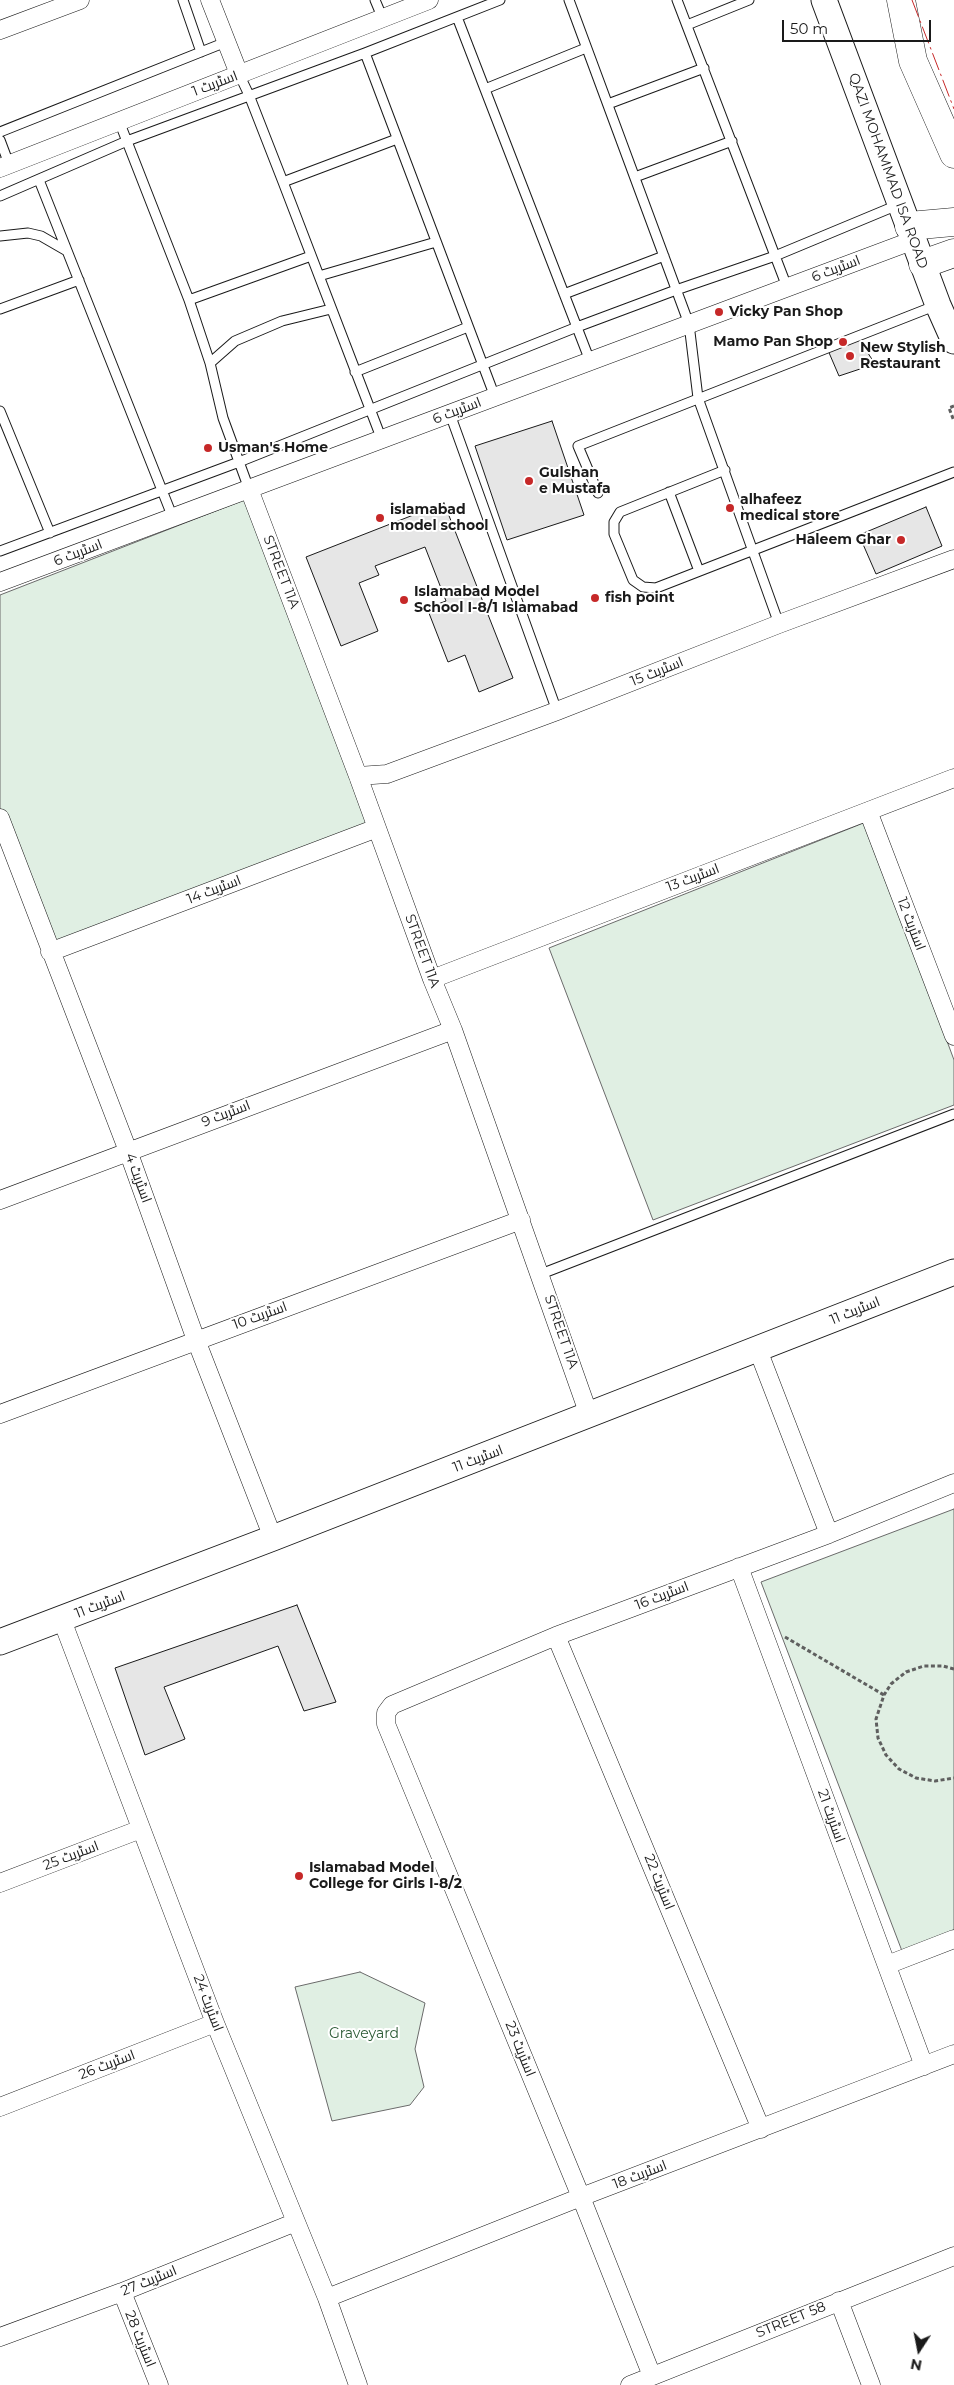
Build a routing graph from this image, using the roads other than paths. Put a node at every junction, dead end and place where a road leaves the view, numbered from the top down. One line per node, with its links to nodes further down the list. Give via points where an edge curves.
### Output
1 (80, 0): 15 (street)
2 (183, 0): 18 (lane)
3 (210, 0): 16 (street)
4 (376, 0): 13 (lane)
5 (430, 0): 13 (street, اسٹریٹ 1)
6 (500, 0): 12 (lane)
7 (569, 0): 17 (lane)
8 (678, 0): 14 (lane)
9 (748, 0): 14 (lane)
10 (824, 0): 38 (street, QAZI MOHAMMAD ISA ROAD)
11 (901, 0): 31 (main road, via 913,61)
12 (457, 17): 19 (lane); 22 (lane)
13 (383, 19): 21 (street, اسٹریٹ 1)
14 (687, 25): 20 (lane)
15 (0, 30)
16 (226, 42): 18 (lane); 21 (street)
17 (586, 48): 22 (lane); 24 (lane)
18 (202, 52): 26 (lane)
19 (365, 53): 23 (lane); 27 (lane)
20 (704, 68): 24 (lane); 30 (lane)
21 (239, 74): 23 (lane); 25 (street, اسٹریٹ 1)
22 (485, 88): 50 (lane)
23 (249, 95): 29 (lane); 35 (lane)
24 (608, 104): 33 (lane)
25 (119, 121): 29 (lane); 32 (street, اسٹریٹ 1)
26 (0, 132)
27 (397, 139): 35 (lane); 40 (lane)
28 (0, 140): 32 (lane)
29 (127, 141): 34 (lane); 51 (lane)
30 (732, 141): 33 (lane); 45 (lane)
31 (954, 154)
32 (4, 166)
33 (635, 177): 44 (lane)
34 (39, 180): 36 (lane); 41 (lane)
35 (283, 182): 43 (lane)
36 (0, 196)
37 (954, 222): 38 (main road)
38 (912, 233): 42 (main road); 45 (lane); 48 (street, اسٹریٹ 6); 52 (street, QAZI MOHAMMAD ISA ROAD)
39 (0, 236): 41 (lane, via 28,233 41,236)
40 (436, 242): 46 (lane); 56 (lane)
41 (68, 251): 47 (lane)
42 (954, 253)
43 (311, 256): 46 (lane); 51 (lane)
44 (664, 256): 49 (lane); 50 (lane)
45 (775, 256): 48 (lane); 49 (lane)
46 (319, 276): 53 (lane)
47 (79, 280): 54 (lane); 73 (lane)
48 (787, 287): 55 (street, اسٹریٹ 6)
49 (676, 290): 55 (lane); 57 (lane)
50 (564, 294): 57 (lane)
51 (189, 300): 60 (lane)
52 (938, 305): 58 (street, QAZI MOHAMMAD ISA ROAD); 64 (lane)
53 (331, 308): 60 (lane, via 282,321 236,341); 62 (lane)
54 (0, 309)
55 (689, 324): 59 (street, اسٹریٹ 6); 64 (lane)
56 (468, 327): 61 (lane); 62 (lane)
57 (577, 327): 59 (lane); 61 (lane)
58 (954, 341)
59 (590, 361): 63 (street, اسٹریٹ 6)
60 (210, 363): 69 (lane, via 223,418)
61 (482, 364): 63 (lane); 65 (lane)
62 (356, 372): 65 (lane)
63 (495, 397): 67 (street, اسٹریٹ 6)
64 (698, 398): 70 (lane); 75 (lane, via 578,446)
65 (369, 409): 68 (lane); 69 (lane)
66 (0, 411): 77 (lane)
67 (450, 414): 68 (street, اسٹریٹ 6); 84 (lane)
68 (382, 441): 72 (street, اسٹریٹ 6)
69 (239, 462): 72 (lane); 73 (lane)
70 (725, 470): 74 (lane); 78 (lane)
71 (954, 472): 78 (lane)
72 (249, 489): 76 (street, اسٹریٹ 6); 85 (street, STREET 11A)
73 (162, 490): 76 (lane); 77 (lane)
74 (669, 492): 81 (lane); 81 (lane, via 620,512 614,522 614,534 633,580 643,587 656,588)
75 (598, 493)
76 (173, 518): 82 (street, اسٹریٹ 6)
77 (50, 533): 79 (lane)
78 (752, 550): 81 (lane); 83 (lane)
79 (0, 551)
80 (954, 559): 83 (street, اسٹریٹ 15)
81 (699, 571)
82 (0, 582)
83 (779, 624): 84 (street, اسٹریٹ 15)
84 (557, 711): 85 (street, اسٹریٹ 15, via 387,774)
85 (358, 776): 89 (street, STREET 11A)
86 (954, 778): 87 (street, اسٹریٹ 13)
87 (868, 811): 91 (street, اسٹریٹ 13); 93 (street, اسٹریٹ 12)
88 (0, 818): 90 (street, اسٹریٹ 4)
89 (377, 828): 90 (street, اسٹریٹ 14); 91 (street, STREET 11A)
90 (50, 952): 95 (street, اسٹریٹ 4)
91 (432, 979): 92 (street, STREET 11A)
92 (453, 1030): 95 (street, اسٹریٹ 9); 97 (street, STREET 11A)
93 (954, 1036)
94 (954, 1114): 99 (lane)
95 (128, 1151): 96 (street, اسٹریٹ 9); 100 (street, اسٹریٹ 4)
96 (0, 1200)
97 (521, 1220): 99 (street, STREET 11A); 100 (street, اسٹریٹ 10)
98 (954, 1272): 101 (street, اسٹریٹ 11)
99 (541, 1274): 103 (street, STREET 11A)
100 (196, 1340): 102 (street, اسٹریٹ 10); 106 (street, اسٹریٹ 4)
101 (758, 1350): 103 (street, اسٹریٹ 11); 105 (street)
102 (0, 1414)
103 (590, 1415): 106 (street, اسٹریٹ 11)
104 (954, 1483): 105 (street, اسٹریٹ 16)
105 (829, 1534): 107 (street, اسٹریٹ 16)
106 (274, 1538): 108 (street, اسٹریٹ 11)
107 (739, 1567): 109 (street, اسٹریٹ 16); 115 (street, اسٹریٹ 21)
108 (62, 1620): 110 (street, اسٹریٹ 11); 112 (street, اسٹریٹ 24)
109 (556, 1636): 111 (street, اسٹریٹ 16, via 392,1705 386,1713); 120 (street, اسٹریٹ 22)
110 (0, 1642)
111 (386, 1724): 121 (street, اسٹریٹ 23)
112 (141, 1829): 113 (street, اسٹریٹ 25); 116 (street, اسٹریٹ 24)
113 (0, 1883)
114 (954, 1939): 115 (street)
115 (887, 1965): 118 (street, اسٹریٹ 21)
116 (215, 2023): 119 (street, اسٹریٹ 26); 122 (street, اسٹریٹ 24)
117 (954, 2054): 118 (street, اسٹریٹ 18)
118 (924, 2066): 120 (street, اسٹریٹ 18)
119 (0, 2107)
120 (760, 2129): 121 (street, اسٹریٹ 18)
121 (581, 2197): 125 (street, اسٹریٹ 18); 128 (street, اسٹریٹ 23)
122 (296, 2222): 124 (street, اسٹریٹ 27); 125 (street, اسٹریٹ 24)
123 (954, 2256): 126 (street, STREET 58)
124 (122, 2292): 127 (street, اسٹریٹ 27); 129 (street, اسٹریٹ 28)
125 (327, 2298): 130 (street, اسٹریٹ 24)
126 (839, 2301): 128 (street, STREET 58); 132 (street)
127 (0, 2337)
128 (652, 2376): 131 (street, STREET 58)
129 (158, 2385)
130 (358, 2385)
131 (630, 2385)
132 (871, 2385)

